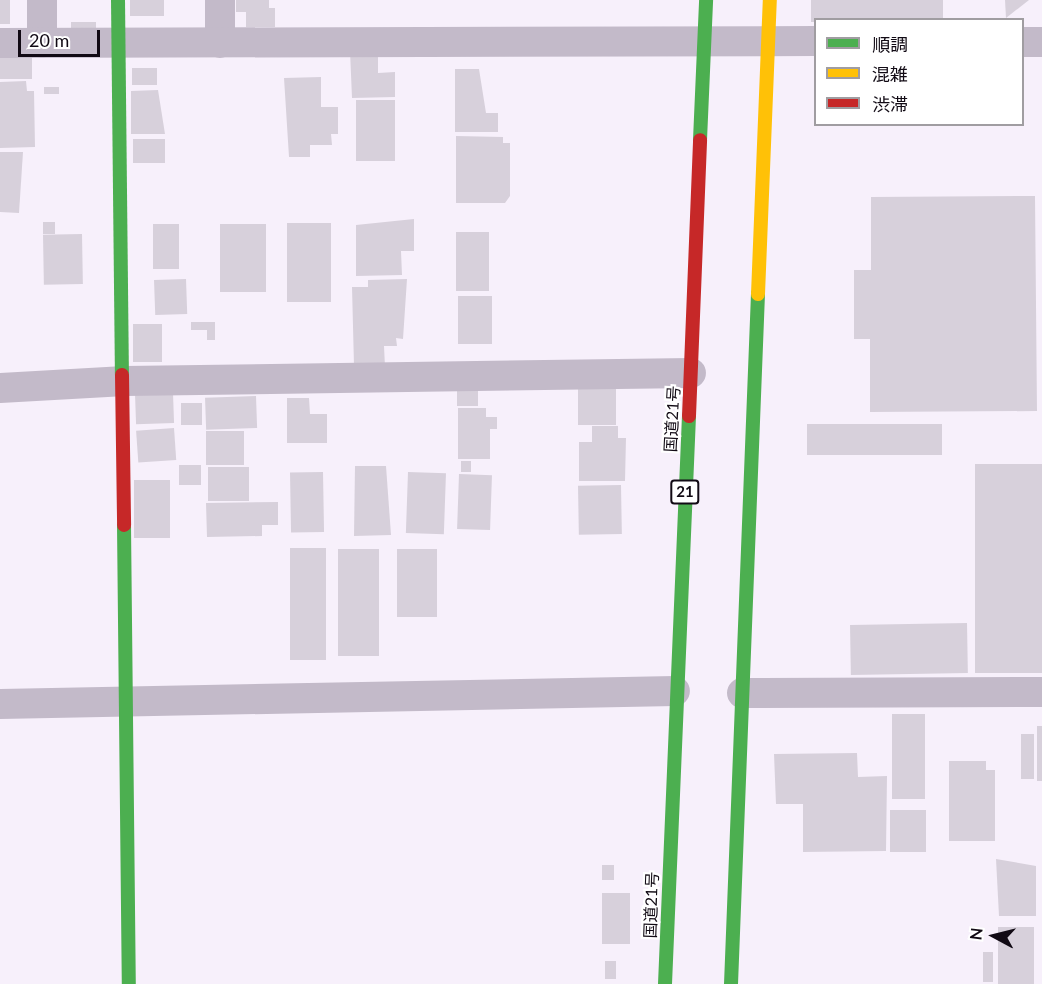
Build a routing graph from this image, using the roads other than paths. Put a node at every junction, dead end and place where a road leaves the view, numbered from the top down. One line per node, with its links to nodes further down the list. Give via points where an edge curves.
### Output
1 (42, 0): 11 (street)
2 (118, 0): 8 (main road)
3 (220, 0): 12 (street)
4 (706, 0): 14 (main road, 国道21号 / 21)
5 (770, 0): 6 (main road)
6 (767, 41): 7 (street); 14 (street); 20 (main road)
7 (814, 41)
8 (119, 42): 11 (street); 12 (street); 16 (main road)
9 (1024, 42): 10 (street)
10 (1042, 42)
11 (42, 43): 13 (street)
12 (220, 43): 14 (street, via 600,39)
13 (0, 44)
14 (703, 45): 15 (main road, 国道21号 / 21)
15 (690, 373): 16 (street); 18 (main road, 国道21号 / 21)
16 (125, 381): 17 (street); 22 (main road)
17 (0, 388)
18 (675, 691): 22 (street); 24 (main road, 国道21号 / 21)
19 (1042, 692): 20 (street)
20 (742, 693): 25 (main road)
21 (0, 704): 22 (street)
22 (127, 704): 23 (main road)
23 (129, 984)
24 (665, 984)
25 (731, 984)

